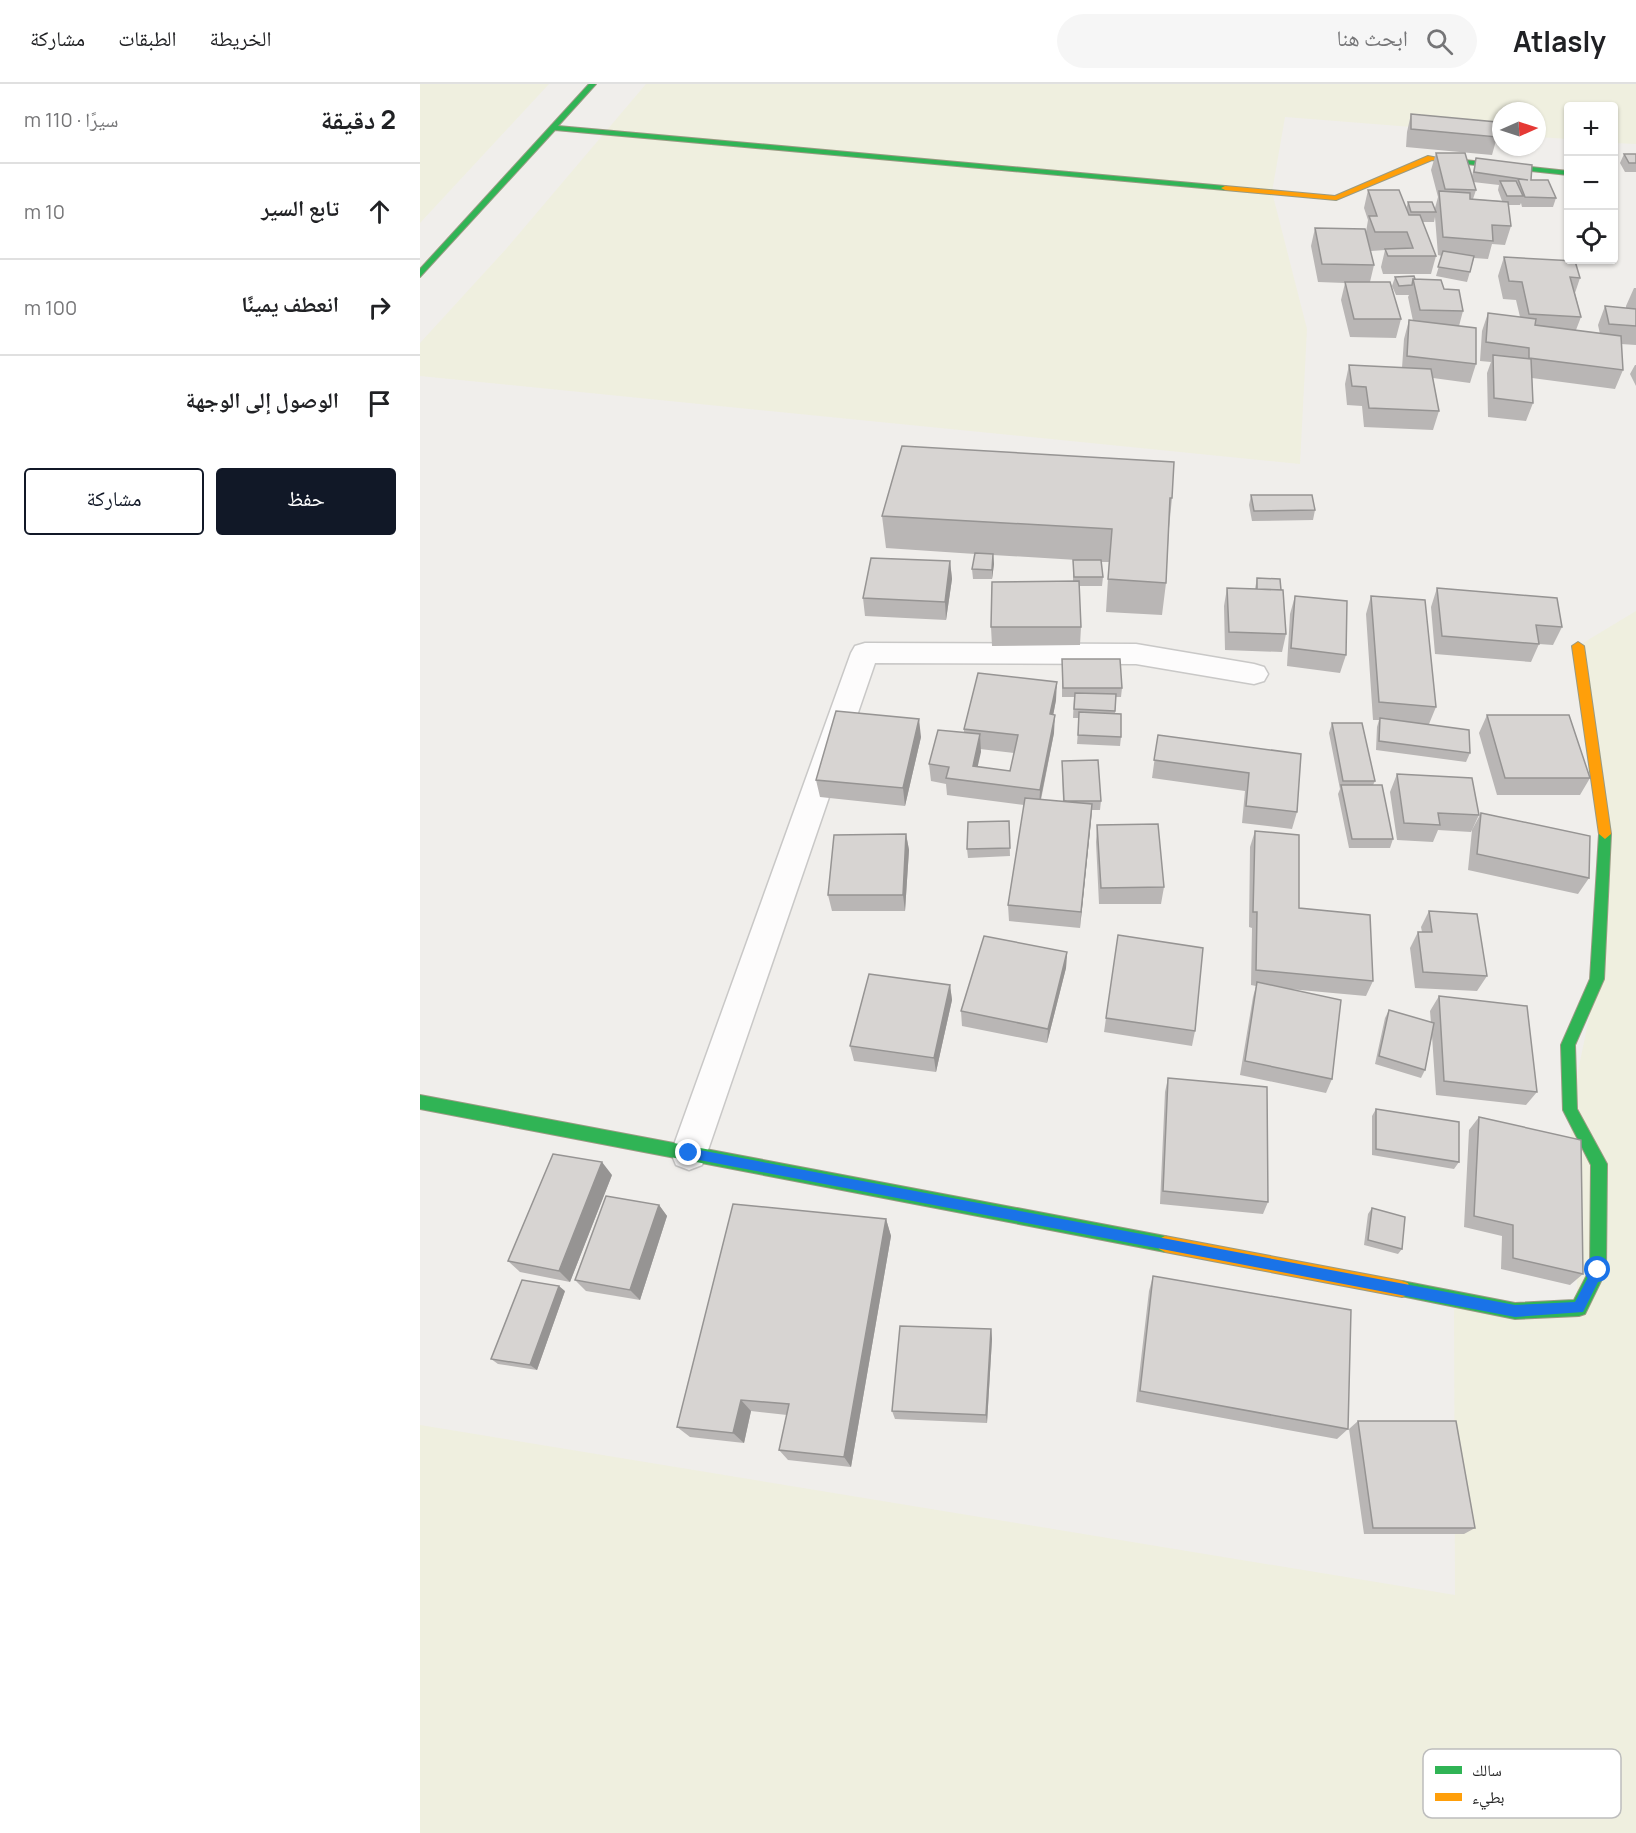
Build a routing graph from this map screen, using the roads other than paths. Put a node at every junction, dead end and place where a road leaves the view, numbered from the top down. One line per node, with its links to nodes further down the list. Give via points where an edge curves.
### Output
1 (593, 84): 2 (street)
2 (553, 128): 3 (street, via 1336,198 1431,158); 4 (street)
3 (1564, 172)
4 (420, 274)
5 (1578, 646): 8 (street, via 1605,829 1598,979 1568,1045 1570,1110 1599,1164 1598,1270 1579,1308 1515,1311)
6 (1254, 674): 8 (street, via 1136,654 865,653)
7 (420, 1102): 8 (street)
8 (689, 1153)

